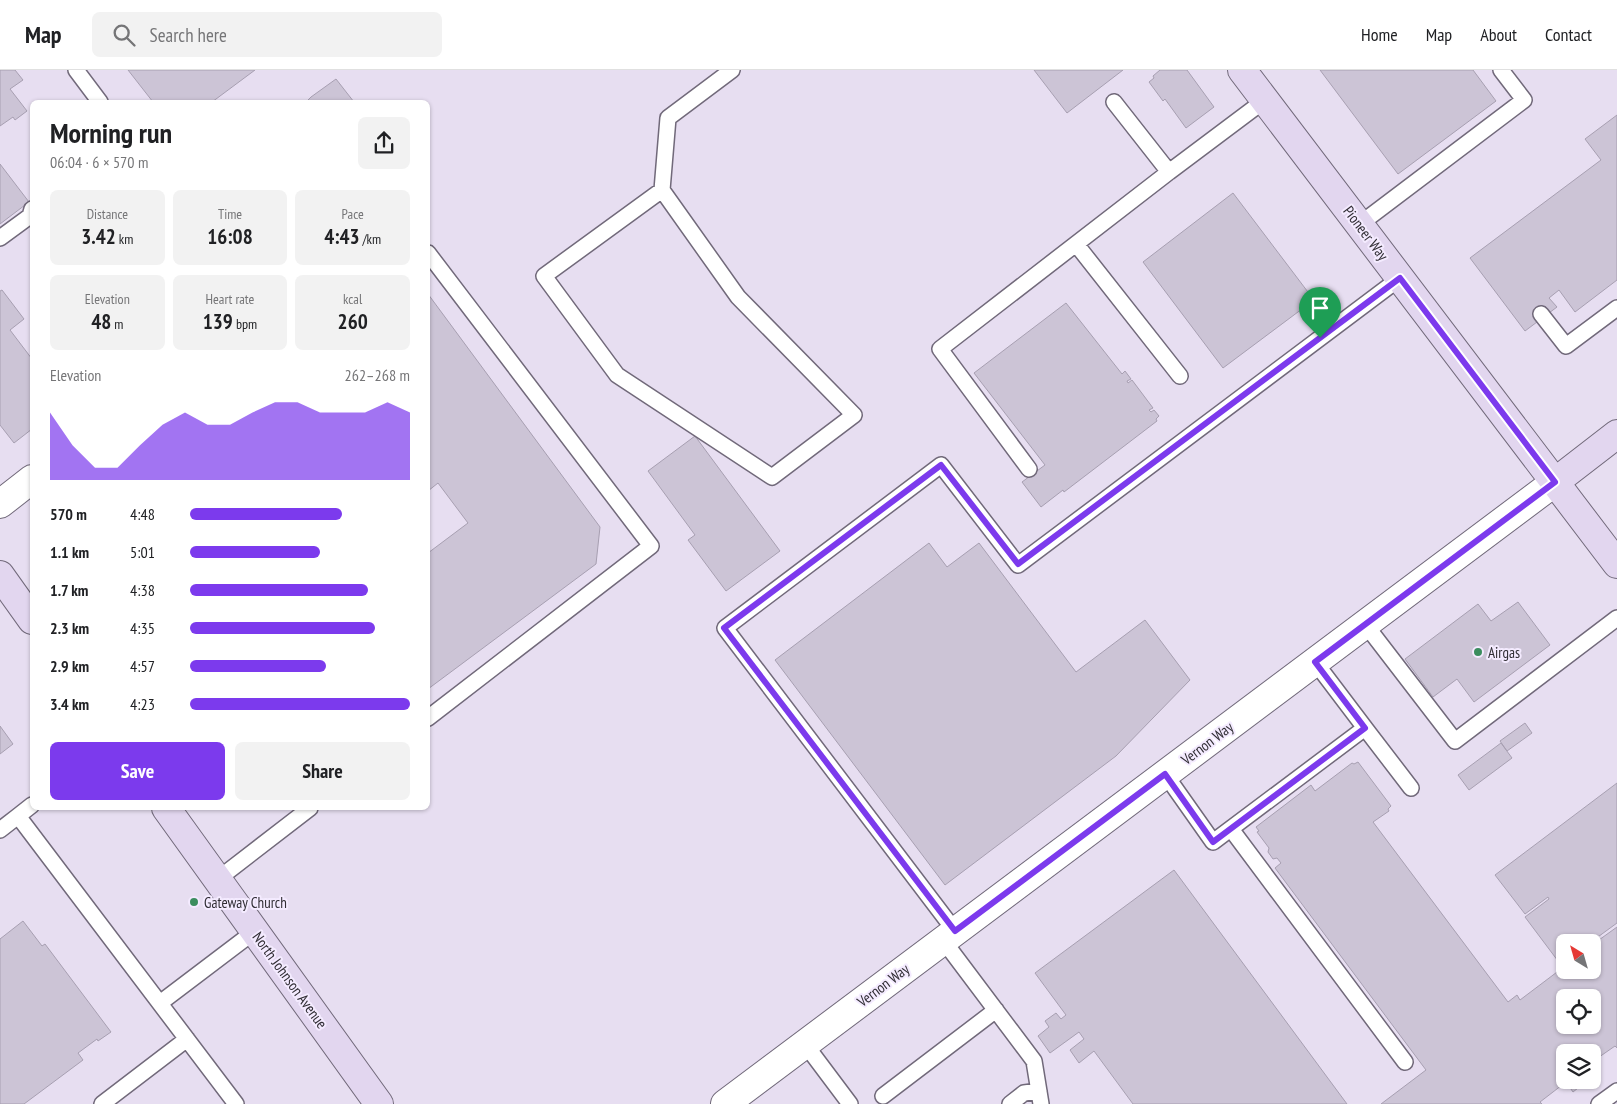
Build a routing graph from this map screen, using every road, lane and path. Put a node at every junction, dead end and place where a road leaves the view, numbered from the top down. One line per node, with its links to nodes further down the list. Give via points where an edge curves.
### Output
1 (76, 70): 5 (lane)
2 (732, 70): 9 (lane, via 668,118)
3 (1242, 70): 6 (main road, Pioneer Way)
4 (1501, 70): 11 (lane, via 1524,100)
5 (98, 100)
6 (1264, 100): 8 (lane); 11 (main road, Pioneer Way)
7 (1114, 102): 8 (lane)
8 (1169, 172): 13 (lane)
9 (662, 190): 9 (lane, via 738,297 854,415 772,477 617,375 544,276)
10 (30, 216): 12 (lane)
11 (1360, 224): 15 (main road, Pioneer Way)
12 (0, 238)
13 (1076, 244): 18 (lane); 20 (lane, via 940,349)
14 (430, 256): 30 (lane, via 651,546)
15 (1400, 278): 22 (main road, Pioneer Way); 42 (lane, via 1018,564 941,465 724,628)
16 (1617, 308): 17 (lane, via 1566,346)
17 (1541, 314)
18 (1180, 376)
19 (1617, 434): 22 (main road, Vernon Way)
20 (1029, 469)
21 (30, 481): 23 (street)
22 (1555, 482): 24 (main road, Pioneer Way); 28 (street, Vernon Way)
23 (0, 504)
24 (1617, 564)
25 (0, 575): 26 (main road)
26 (30, 617)
27 (1617, 618): 28 (lane, via 1455,741)
28 (1365, 624): 29 (street, Vernon Way)
29 (1315, 662): 31 (lane); 32 (street, Vernon Way)
30 (430, 716)
31 (1365, 728): 33 (lane); 38 (lane)
32 (1165, 774): 38 (lane, via 1213,842); 42 (street, Vernon Way)
33 (1411, 788)
34 (30, 807): 37 (lane)
35 (167, 810): 40 (main road, North Johnson Avenue)
36 (307, 810): 40 (lane)
37 (18, 816): 39 (lane); 43 (lane)
38 (1231, 828): 47 (lane)
39 (0, 830)
40 (218, 879): 41 (main road, North Johnson Avenue)
41 (255, 931): 43 (lane); 53 (main road, North Johnson Avenue)
42 (949, 936): 44 (lane); 46 (street, Vernon Way)
43 (160, 1003): 45 (lane)
44 (996, 1010): 49 (lane); 50 (lane, via 1034,1061)
45 (187, 1039): 51 (lane); 52 (lane)
46 (805, 1044): 54 (street, Vernon Way); 55 (lane)
47 (1404, 1062)
48 (1617, 1090): 57 (lane)
49 (883, 1096)
50 (1040, 1097): 56 (lane, via 1024,1092)
51 (102, 1104)
52 (236, 1104)
53 (379, 1104)
54 (725, 1104)
55 (850, 1104)
56 (1010, 1104)
57 (1599, 1104)

